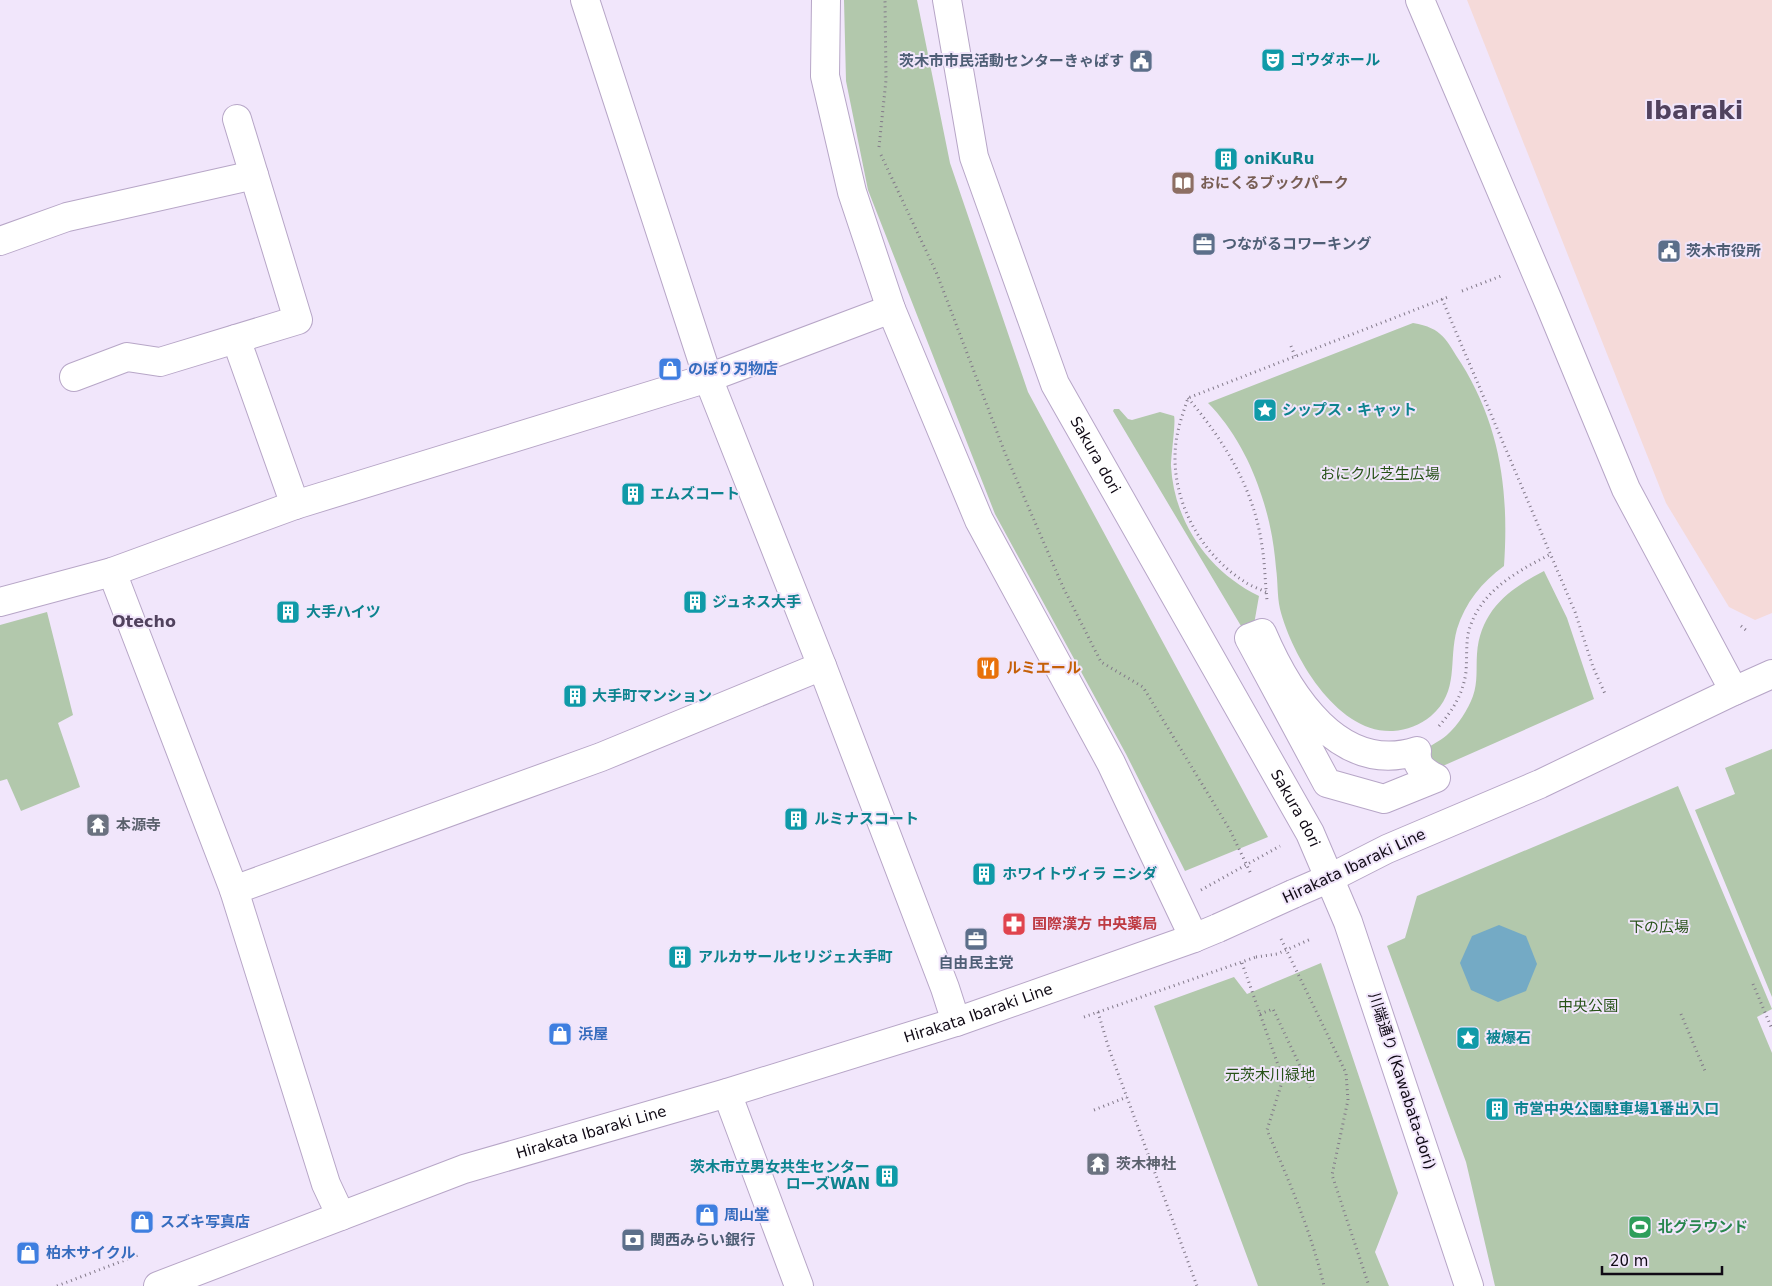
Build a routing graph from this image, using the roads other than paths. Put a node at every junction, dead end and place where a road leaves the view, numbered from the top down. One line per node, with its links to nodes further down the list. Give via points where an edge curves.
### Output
1 (585, 0): 11 (street)
2 (826, 0): 8 (street, via 825,76 852,192)
3 (947, 0): 19 (street, Sakura dori, via 974,157 1055,384 1310,833)
4 (1420, 0): 17 (street, via 1626,489)
5 (237, 119): 6 (street)
6 (254, 176): 7 (street, via 67,217); 9 (street, via 298,320)
7 (0, 241)
8 (891, 310): 11 (street); 21 (street, via 979,520)
9 (236, 339): 10 (street, via 160,362 127,357); 12 (street)
10 (74, 377)
11 (708, 378): 12 (street); 15 (street)
12 (295, 504): 13 (street)
13 (112, 572): 14 (street); 20 (street)
14 (0, 602)
15 (822, 666): 20 (street, via 600,757); 22 (street)
16 (1772, 674): 17 (street, Hirakata Ibaraki Line)
17 (1734, 691): 19 (street, Hirakata Ibaraki Line, via 1540,784 1387,849)
18 (1427, 773): 18 (street, via 1436,778 1384,799 1328,783 1250,638 1262,633 1277,667 1297,698 1338,740 1357,750 1380,755 1404,755 1417,751 1418,764)
19 (1330, 878): 21 (street, Hirakata Ibaraki Line, bridge); 27 (street, 川端通り (Kawabata-dori), via 1348,922)
20 (234, 890): 24 (street, via 326,1184)
21 (1206, 933): 22 (street, Hirakata Ibaraki Line)
22 (956, 1022): 23 (street, Hirakata Ibaraki Line)
23 (727, 1093): 24 (street, Hirakata Ibaraki Line, via 464,1168); 26 (street)
24 (342, 1216): 25 (street, Hirakata Ibaraki Line)
25 (158, 1286)
26 (799, 1286)
27 (1469, 1286)

